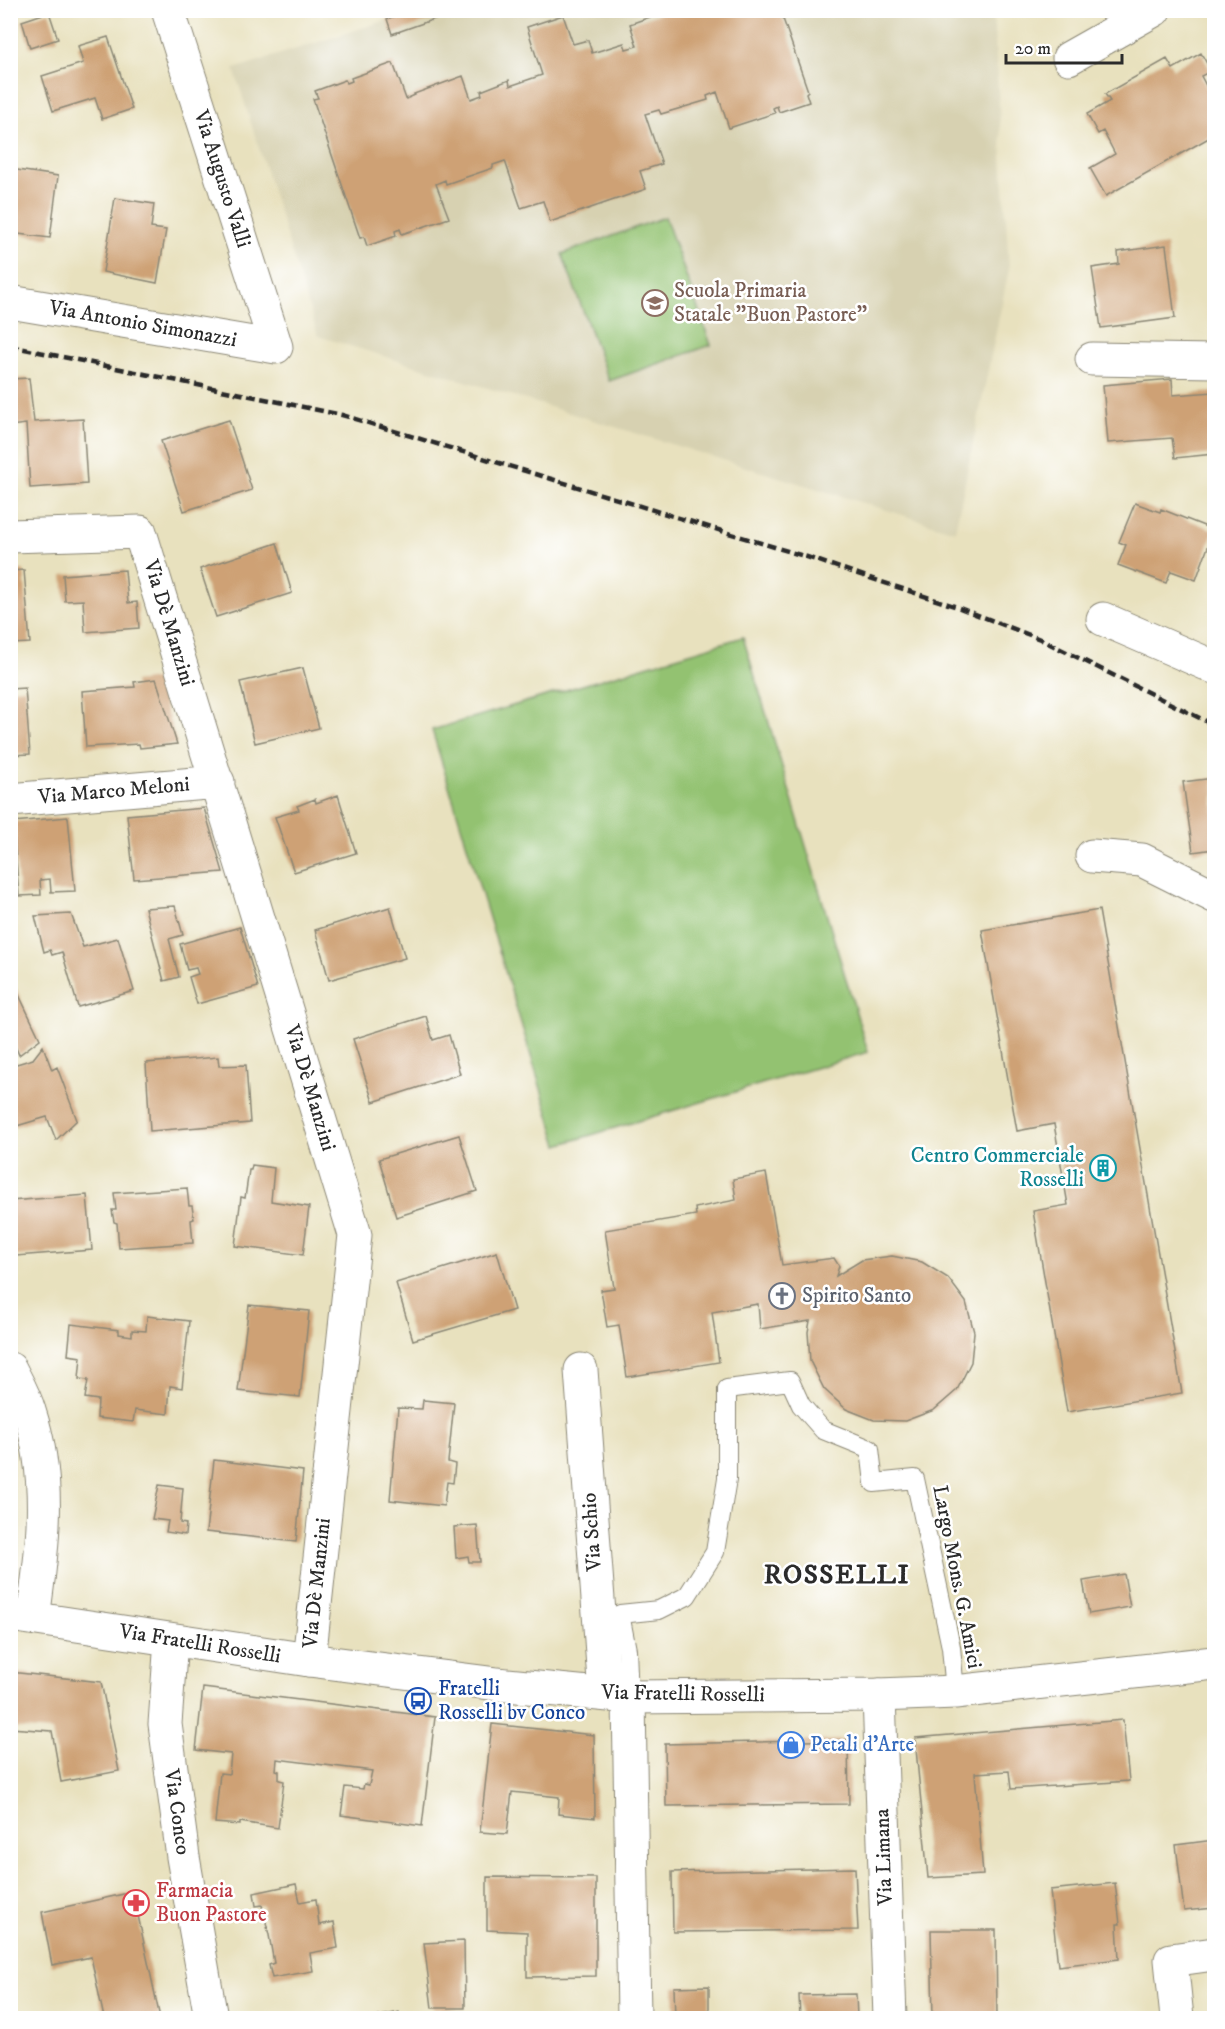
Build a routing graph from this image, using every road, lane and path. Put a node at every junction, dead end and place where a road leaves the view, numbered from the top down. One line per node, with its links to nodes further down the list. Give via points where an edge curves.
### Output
1 (168, 10): 5 (street, Via Augusto Valli)
2 (1154, 10): 3 (street)
3 (1069, 58)
4 (10, 302): 5 (street, Via Antonio Simonazzi)
5 (276, 347)
6 (1092, 359): 7 (street)
7 (1215, 361)
8 (10, 536): 11 (street, Via Dè Manzini, via 140,531)
9 (1103, 619): 10 (street)
10 (1215, 667)
11 (218, 782): 12 (street, Via Marco Meloni); 19 (street, Via Dè Manzini, via 355,1235)
12 (10, 800)
13 (1092, 856): 14 (street, via 1142,860)
14 (1215, 896)
15 (10, 1369): 17 (street, via 29,1410 44,1494 44,1537)
16 (581, 1370): 23 (street, Via Schio)
17 (22, 1616): 18 (street, Via Fratelli Rosselli)
18 (171, 1640): 19 (street, Via Fratelli Rosselli); 25 (street, Via Conco, via 165,1725)
19 (309, 1660): 23 (street, Via Fratelli Rosselli)
20 (1215, 1663): 21 (street, Via Fratelli Rosselli)
21 (955, 1692): 22 (street, Via Fratelli Rosselli); 23 (lane, Largo Mons. G. Amici, via 951,1647 915,1479 874,1484 870,1449 823,1430 801,1405 790,1381 727,1389 727,1479 716,1552 687,1596 659,1610 620,1614 627,1650)
22 (879, 1695): 23 (street, Via Fratelli Rosselli); 27 (street, Via Limana)
23 (617, 1696): 26 (street, Via Schio)
24 (1215, 1954): 28 (street, via 1170,1960)
25 (211, 2019)
26 (634, 2019)
27 (890, 2019)
28 (1177, 2019)

